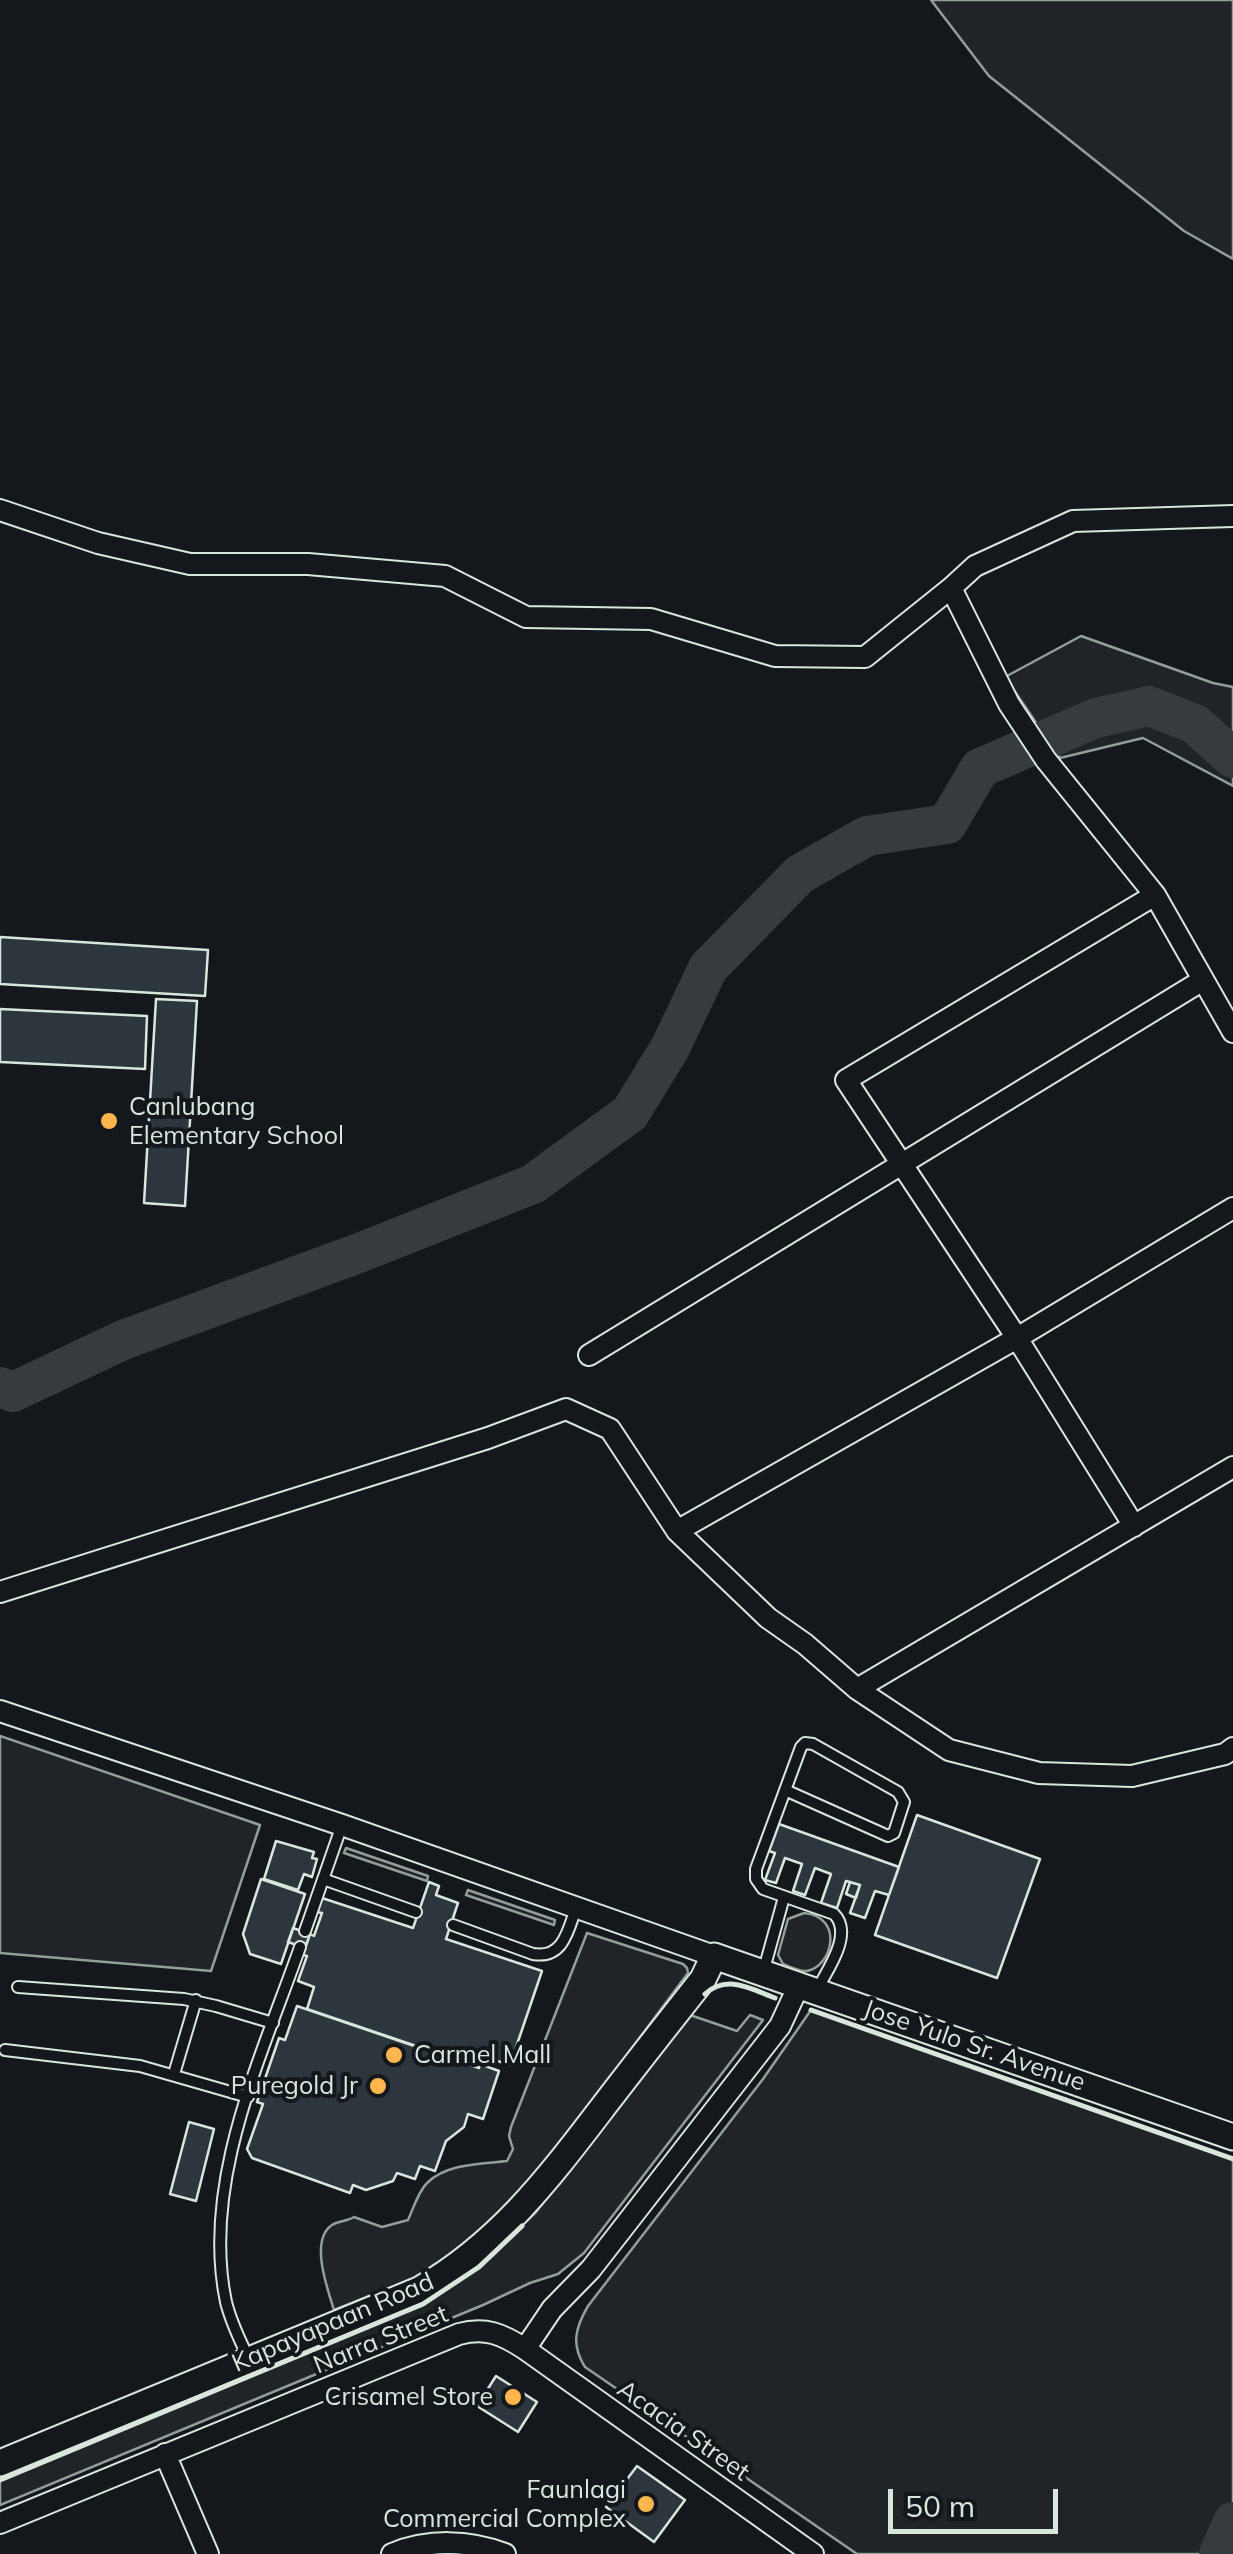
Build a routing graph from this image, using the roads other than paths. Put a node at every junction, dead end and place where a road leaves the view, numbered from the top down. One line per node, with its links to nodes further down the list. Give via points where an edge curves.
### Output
1 (0, 510): 3 (street, via 190,564 308,564 445,576 526,617 651,618 775,656 866,657)
2 (1233, 516): 3 (street, via 1073,521 974,566)
3 (951, 588): 4 (street, via 1008,704)
4 (1155, 895): 5 (street); 7 (street, via 846,1080)
5 (1203, 980): 6 (street); 7 (street)
6 (1233, 1032)
7 (902, 1164): 9 (street); 10 (street)
8 (1233, 1208): 9 (street)
9 (1016, 1338): 12 (street); 13 (street)
10 (590, 1355)
11 (1233, 1467): 12 (street)
12 (1134, 1526): 15 (street)
13 (677, 1531): 14 (street, via 610,1430 566,1409); 15 (street, via 768,1618)
14 (0, 1592)
15 (857, 1689): 17 (street, via 949,1750 1038,1774 1132,1776)
16 (0, 1711): 19 (street)
17 (1233, 1748)
18 (784, 1790): 18 (lane, via 807,1742 898,1792 904,1806 888,1836); 21 (lane, via 756,1875 763,1890)
19 (342, 1825): 20 (lane); 22 (street)
20 (323, 1879): 23 (lane); 25 (lane)
21 (784, 1897): 28 (lane); 30 (lane, via 840,1920 838,1948)
22 (576, 1908): 24 (lane, via 562,1944 546,1955); 27 (street)
23 (416, 1912)
24 (453, 1926)
25 (306, 1931)
26 (300, 1947): 32 (lane)
27 (714, 1956): 28 (street, Jose Yulo Sr. Avenue); 38 (street, Kapayapaan Road, via 549,2178 484,2244 419,2290)
28 (762, 1973): 30 (street, Jose Yulo Sr. Avenue)
29 (18, 1986): 31 (lane)
30 (808, 1988): 36 (street, Jose Yulo Sr. Avenue); 37 (street)
31 (196, 2000): 32 (lane); 34 (lane)
32 (273, 2023): 35 (lane)
33 (4, 2050): 34 (lane)
34 (174, 2074): 35 (lane)
35 (248, 2097): 38 (lane, via 227,2170 220,2241 226,2302)
36 (1233, 2137)
37 (525, 2349): 39 (street, Narra Street, via 492,2331 459,2334); 45 (street, Acacia Street)
38 (249, 2360): 40 (street, Kapayapaan Road)
39 (165, 2454): 41 (street, Narra Street); 42 (street)
40 (0, 2463)
41 (0, 2523)
42 (208, 2554)
43 (392, 2554): 44 (street, via 441,2543)
44 (505, 2554)
45 (813, 2554)

